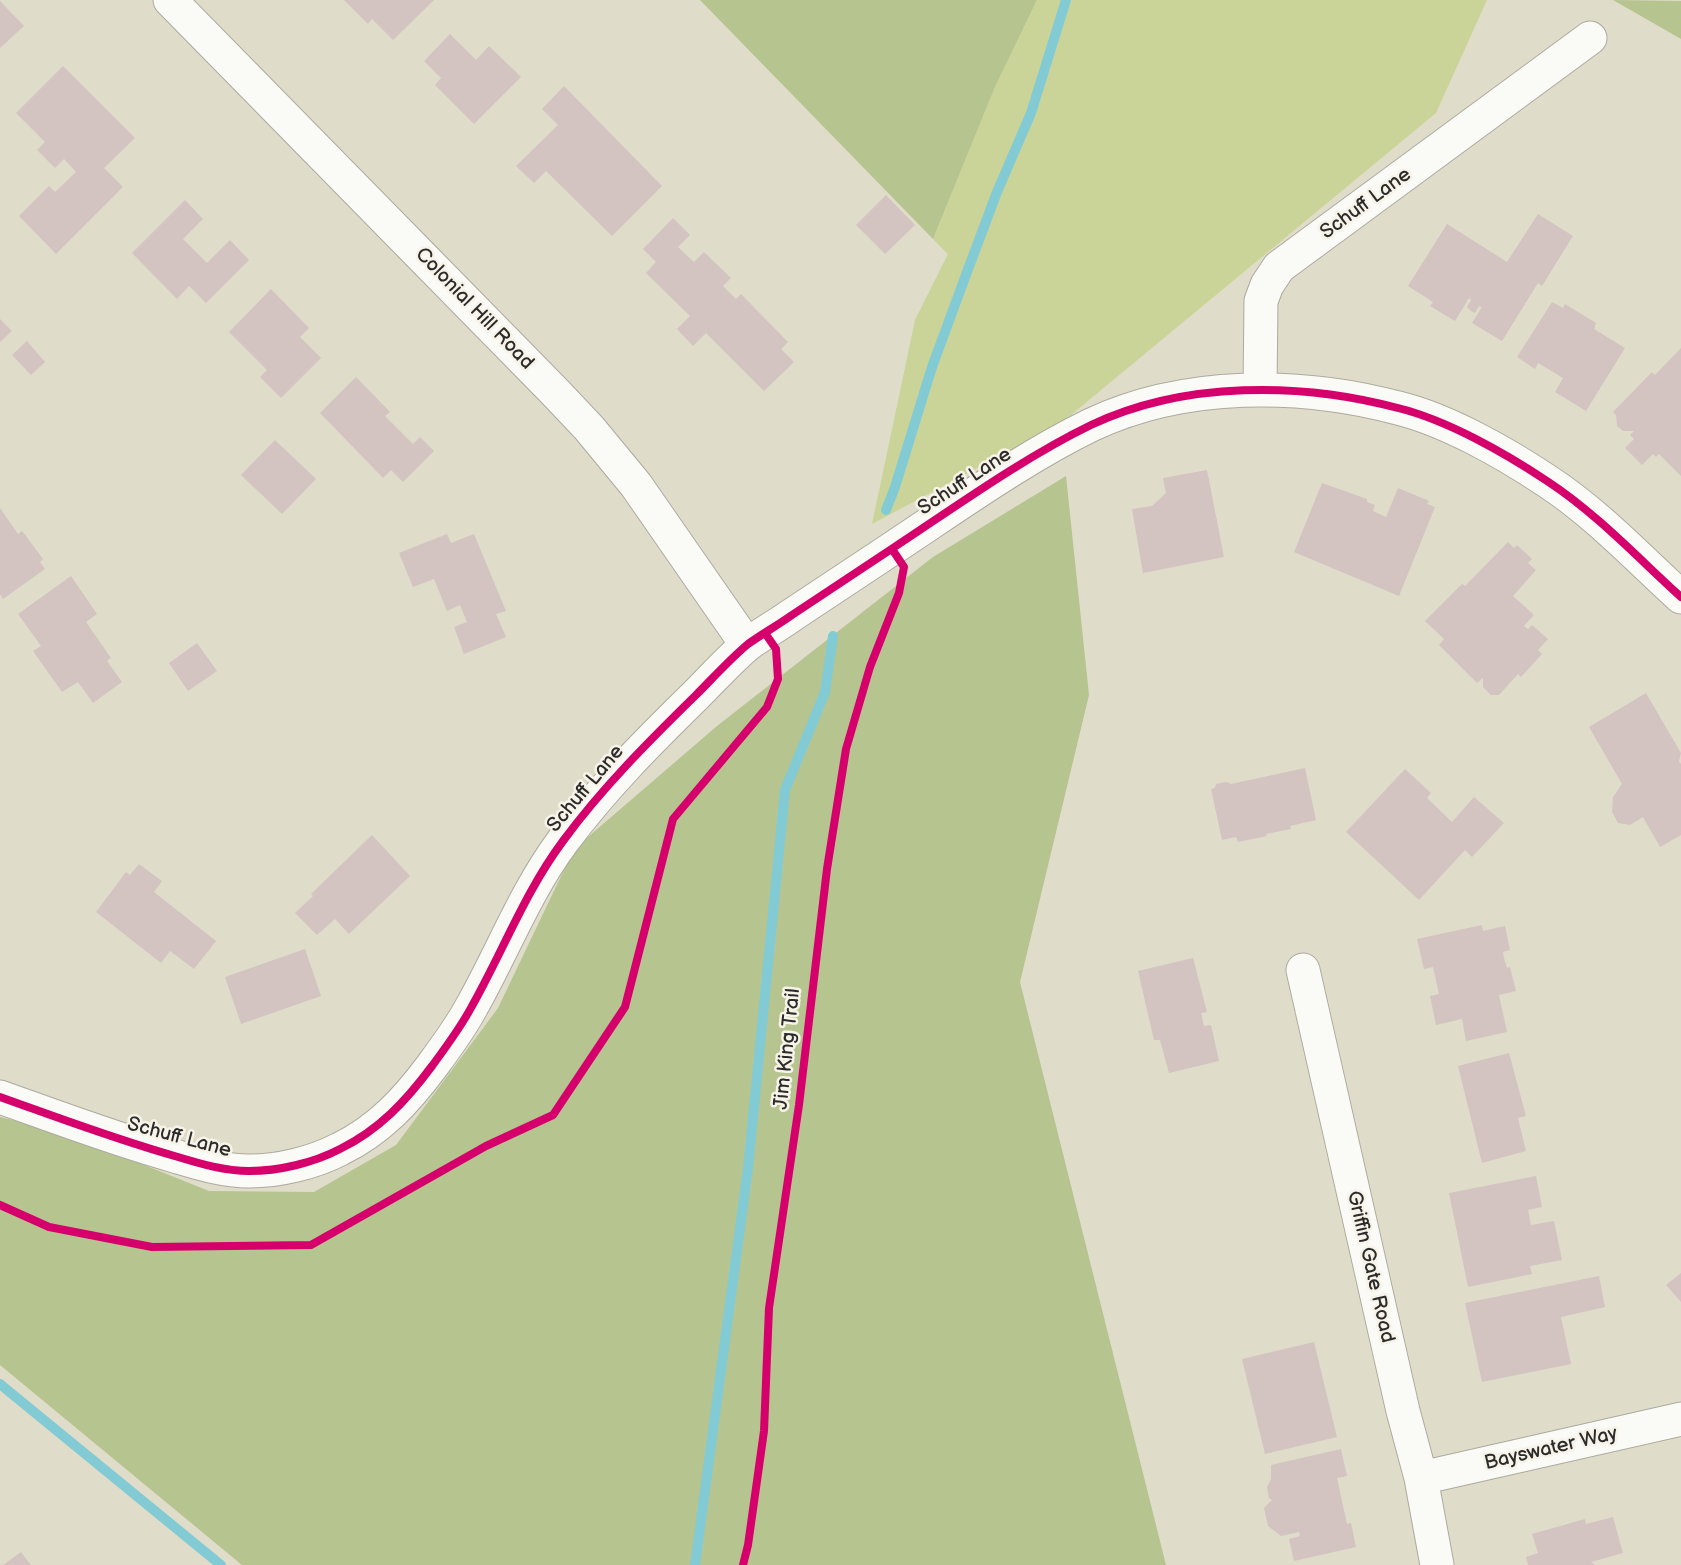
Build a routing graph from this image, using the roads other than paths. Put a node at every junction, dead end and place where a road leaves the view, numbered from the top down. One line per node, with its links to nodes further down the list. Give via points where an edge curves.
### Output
1 (170, 0): 5 (street, Colonial Hill Road, via 589,428 636,485)
2 (1590, 38): 3 (street, Schuff Lane, via 1279,267 1261,301)
3 (1260, 389): 4 (street, via 1307,392 1402,408 1506,454 1588,512); 5 (street, Schuff Lane, via 1198,394 1096,423 993,482)
4 (1681, 597)
5 (747, 645): 7 (street, Schuff Lane, via 645,745 561,843 533,886 471,1008 443,1052 394,1111 361,1138 307,1162 246,1171 214,1167 132,1144)
6 (1303, 970): 9 (street, Griffin Gate Road)
7 (0, 1097)
8 (1681, 1419): 9 (street, Bayswater Way)
9 (1421, 1478): 10 (street, Griffin Gate Road)
10 (1437, 1565)

